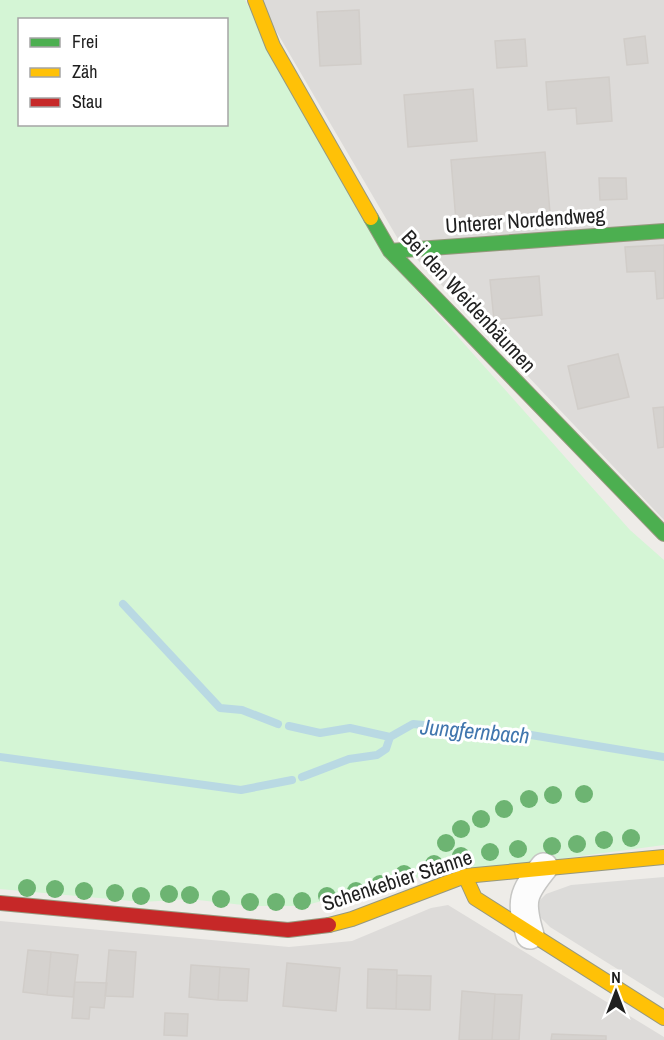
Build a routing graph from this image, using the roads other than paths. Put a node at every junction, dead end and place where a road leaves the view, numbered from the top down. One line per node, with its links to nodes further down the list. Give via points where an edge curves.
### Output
1 (255, 0): 3 (street, Bei den Weidenbäumen, via 273,46)
2 (664, 231): 3 (street, Unterer Nordendweg)
3 (390, 251): 4 (street, Bei den Weidenbäumen)
4 (664, 534)
5 (664, 857): 6 (street, Schenkebier Stanne)
6 (543, 867): 7 (street, Schenkebier Stanne); 9 (street, via 526,889 522,908)
7 (465, 876): 8 (street, Schenkebier Stanne, via 352,919 288,930); 9 (street, via 475,898)
8 (0, 903)
9 (530, 935): 10 (street)
10 (664, 1018)

